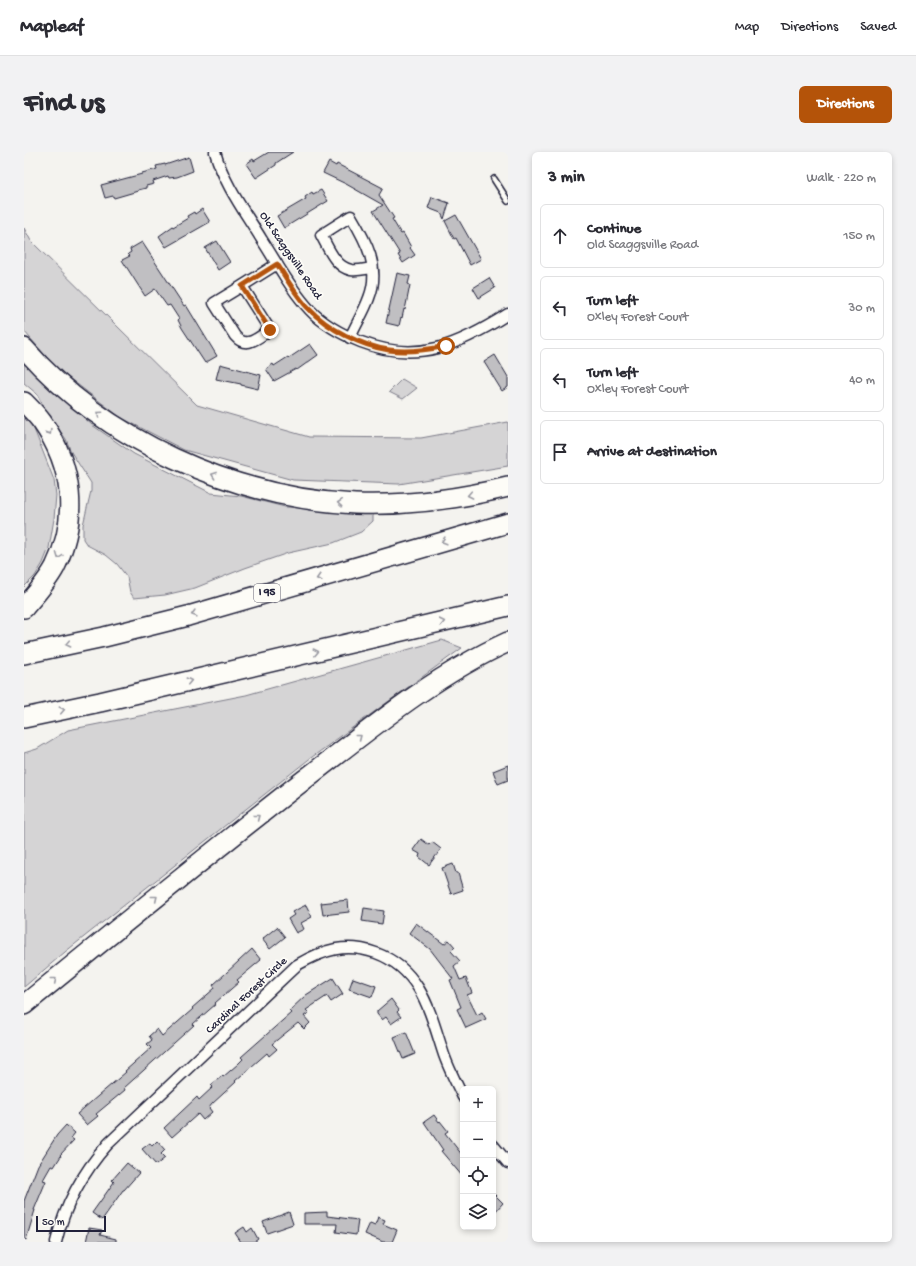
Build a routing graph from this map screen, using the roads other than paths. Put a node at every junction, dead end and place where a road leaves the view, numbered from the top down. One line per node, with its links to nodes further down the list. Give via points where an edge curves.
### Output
1 (215, 152): 4 (street, Old Scaggsville Road, via 229,185)
2 (494, 179): 3 (lane)
3 (508, 201)
4 (277, 264): 6 (street); 8 (street, Old Scaggsville Road, via 309,309 327,325)
5 (372, 268): 5 (street, via 370,252 351,216 321,235 341,265 349,270); 8 (street, via 373,283 370,297)
6 (242, 286): 6 (street, via 214,303 235,336 244,343 251,342 270,330)
7 (508, 314): 8 (street, Old Scaggsville Road, via 469,337 428,350 389,350)
8 (350, 338)
9 (24, 348): 11 (highway, one-way to 9, via 424,502 356,504 321,501 238,484 157,450 119,428 87,407)
10 (24, 402): 14 (highway, one-way to 14, via 42,421 57,447 68,482 70,506 68,527 55,567)
11 (508, 488)
12 (508, 523): 16 (highway, I 95, one-way to 16, via 188,616)
13 (508, 606): 17 (highway, one-way to 13)
14 (24, 608)
15 (508, 642): 18 (highway, one-way to 15, via 124,922 376,725 455,670)
16 (24, 654)
17 (24, 718)
18 (24, 1005)
19 (460, 1090): 22 (street, Cardinal Forest Circle, via 445,1057 430,1011 411,977 399,965 370,951 358,948 328,950 297,966 108,1144 94,1160 69,1201)
20 (496, 1149): 21 (street)
21 (508, 1163)
22 (56, 1242)

